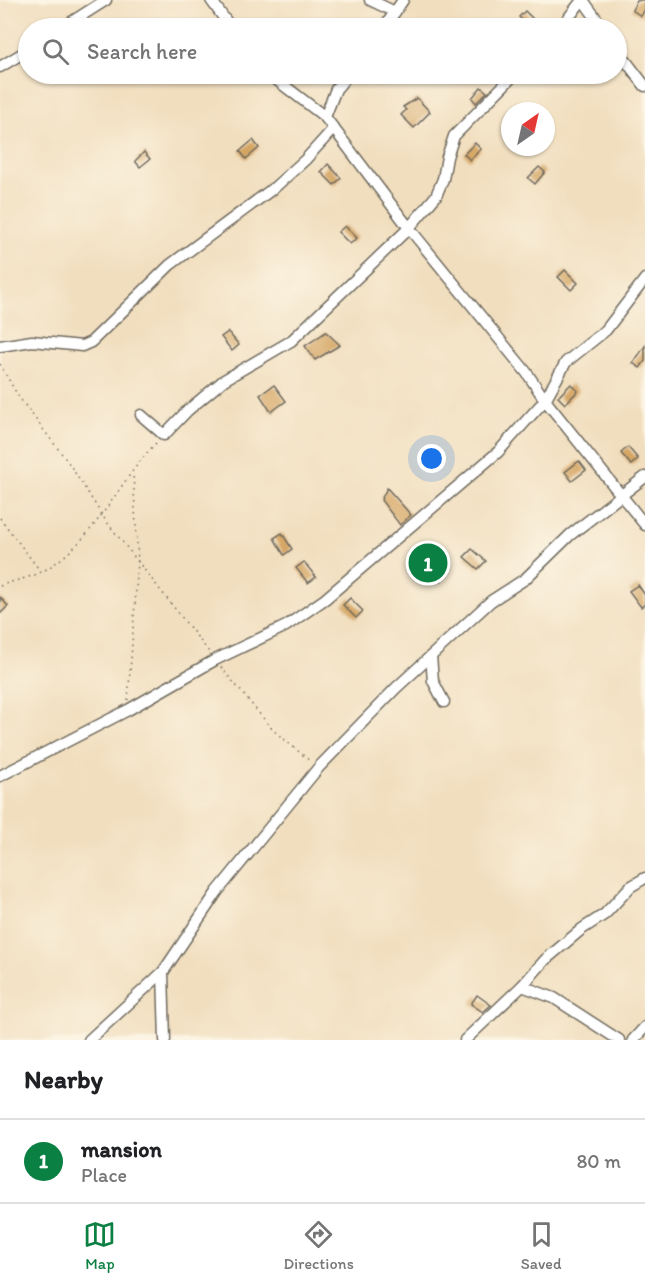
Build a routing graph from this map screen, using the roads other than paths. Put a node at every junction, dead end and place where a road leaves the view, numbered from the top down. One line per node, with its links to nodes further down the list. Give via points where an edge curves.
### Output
1 (106, 0): 7 (street)
2 (211, 0): 8 (street)
3 (370, 0): 6 (street)
4 (403, 0): 6 (street)
5 (582, 0): 10 (street); 11 (street)
6 (395, 12): 9 (street)
7 (78, 18)
8 (224, 18)
9 (391, 18)
10 (568, 18)
11 (596, 18)
12 (18, 56): 14 (street)
13 (627, 62): 18 (street)
14 (0, 67)
15 (282, 84): 19 (street)
16 (340, 84): 19 (street)
17 (505, 84): 21 (street, via 454,136 436,196)
18 (645, 86)
19 (326, 117): 20 (street)
20 (333, 129): 21 (street); 23 (street, via 275,187 170,265 91,342 82,346 32,341)
21 (409, 228): 24 (street); 25 (street, via 291,341 216,386 164,435)
22 (645, 279): 24 (street, via 606,330 566,362)
23 (0, 346)
24 (545, 400): 27 (street); 31 (street, via 461,486 325,599 285,627 215,660)
25 (141, 415)
26 (645, 477): 27 (street)
27 (620, 497): 28 (street); 29 (street, via 570,535 525,579 491,601)
28 (645, 525)
29 (431, 656): 30 (street, via 433,681); 33 (street, via 319,767 217,892)
30 (444, 702)
31 (0, 776)
32 (645, 878): 34 (street, via 545,960)
33 (163, 972): 36 (street); 37 (street)
34 (522, 986): 38 (street); 39 (street, via 554,998)
35 (645, 1027): 40 (street)
36 (89, 1040)
37 (165, 1040)
38 (465, 1040)
39 (619, 1040)
40 (633, 1040)

